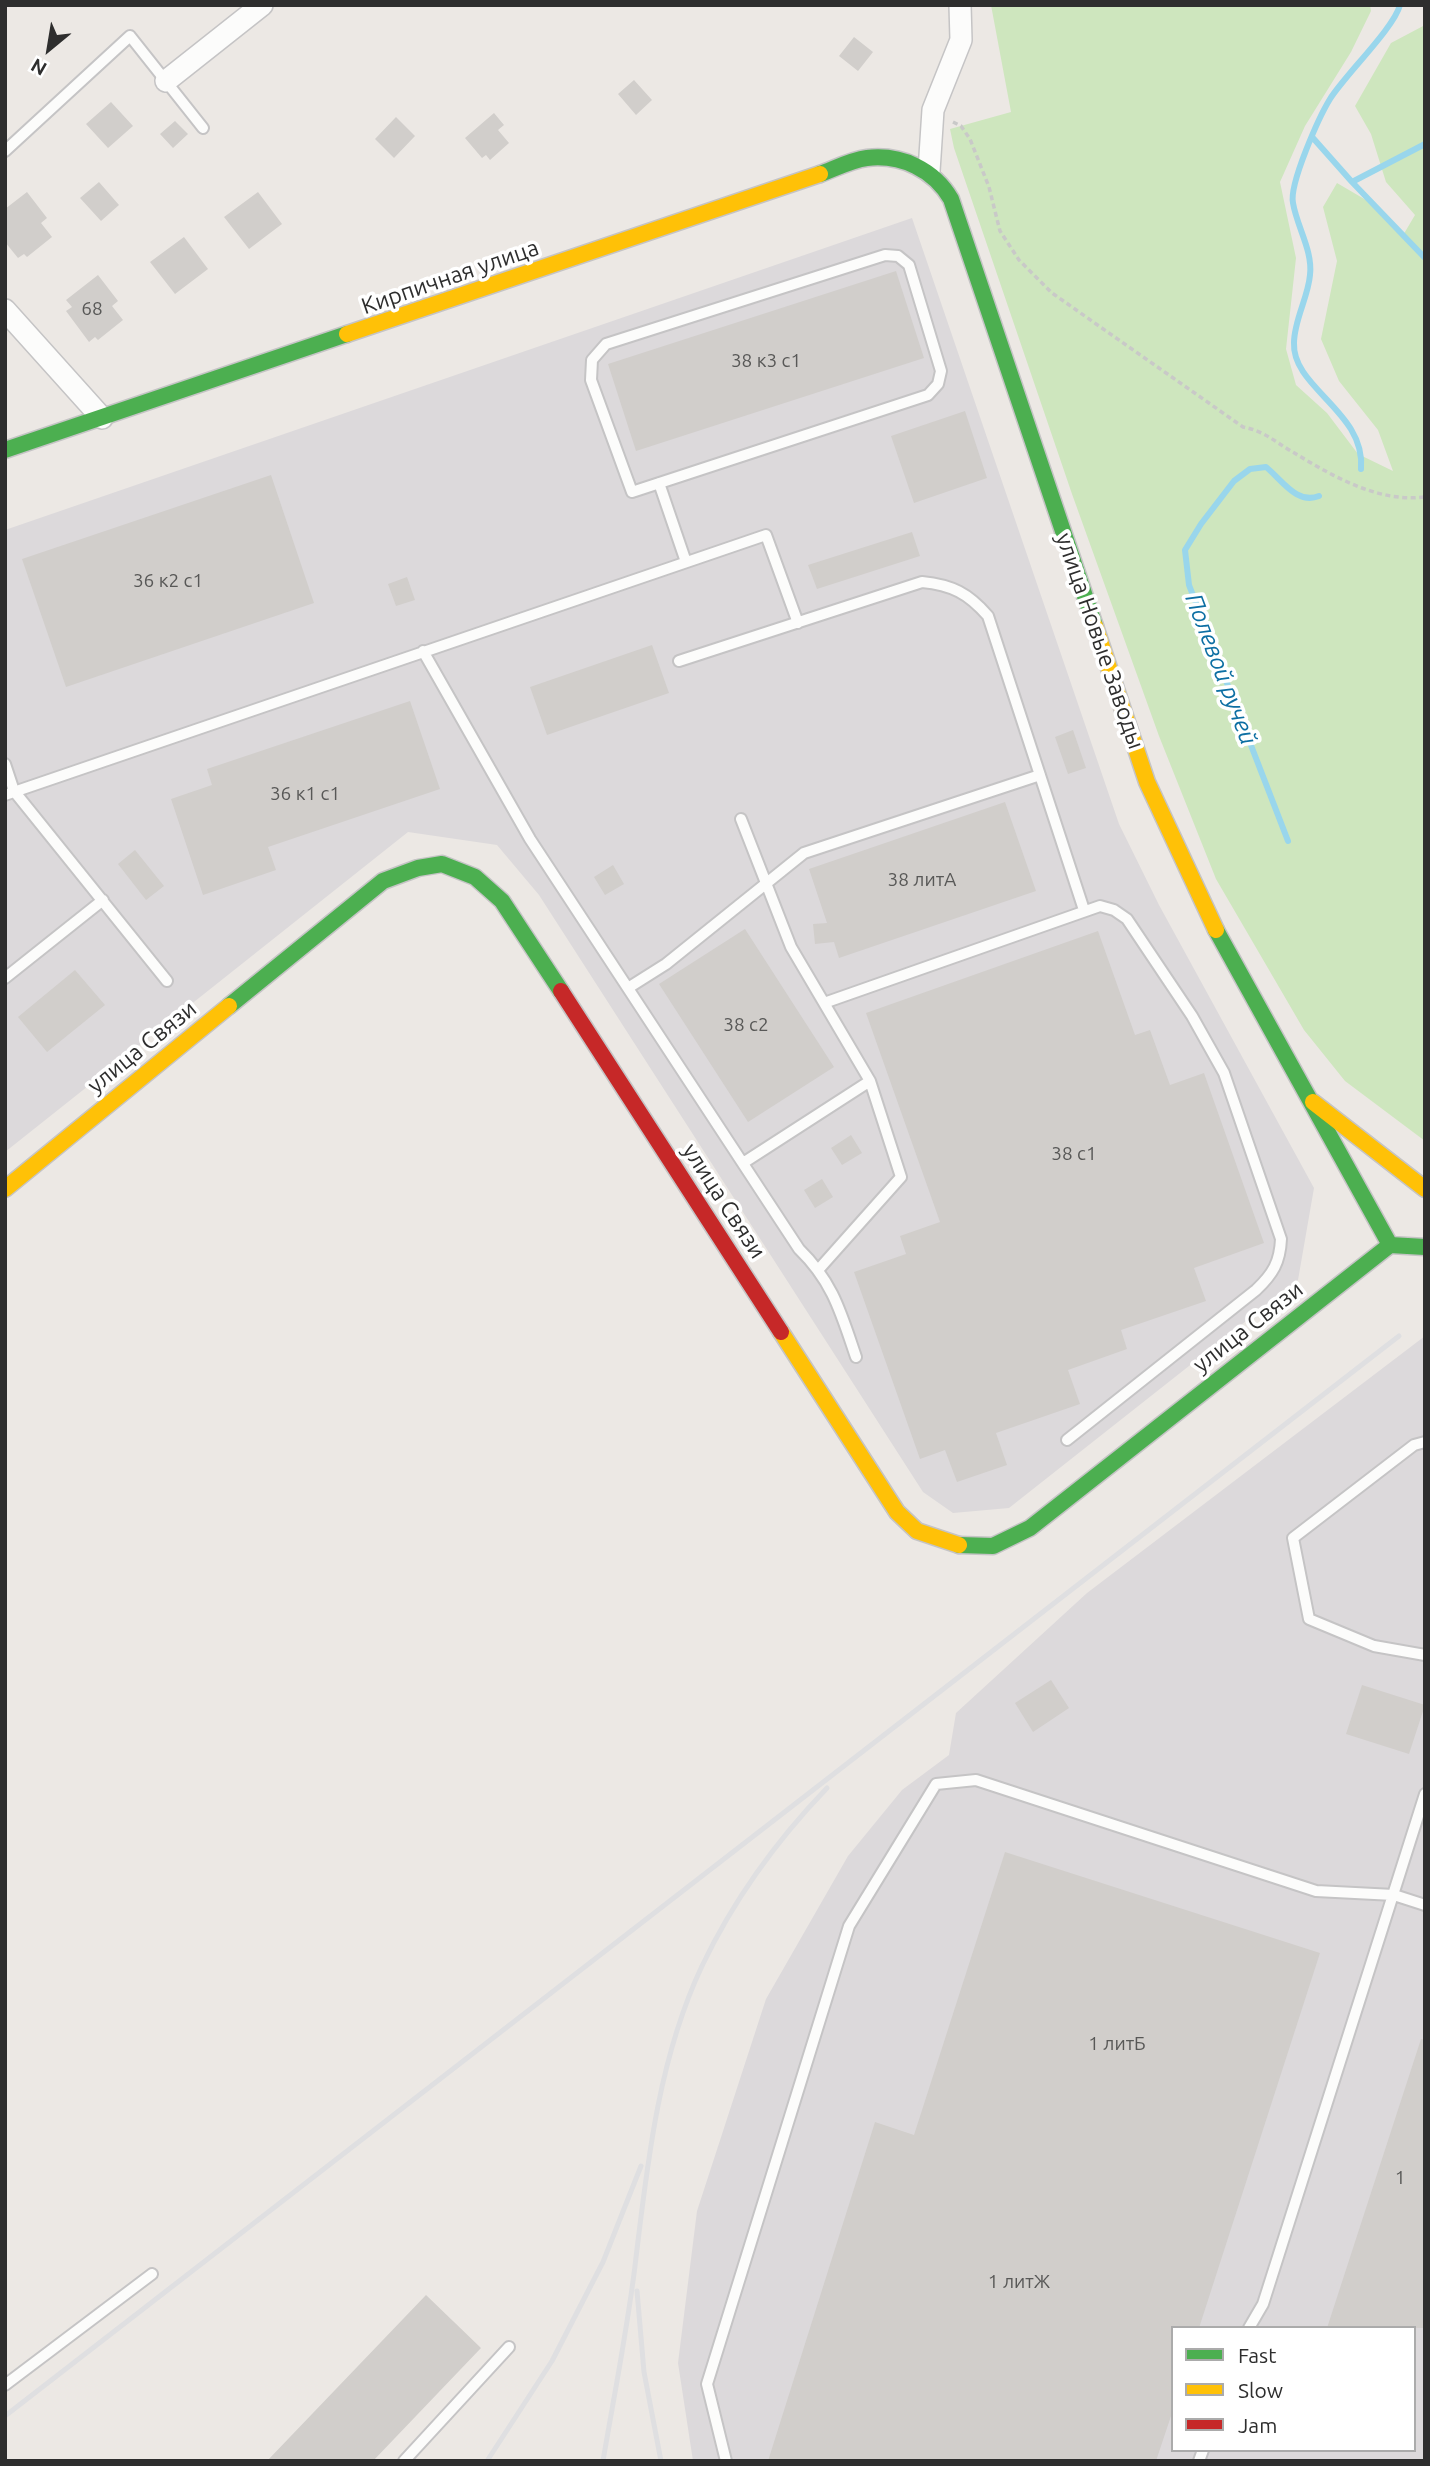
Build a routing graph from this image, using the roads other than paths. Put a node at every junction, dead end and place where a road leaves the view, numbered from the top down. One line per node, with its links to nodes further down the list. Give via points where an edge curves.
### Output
1 (262, 5): 3 (street)
2 (960, 5): 7 (street, via 961,40 933,110)
3 (166, 81): 4 (lane); 5 (lane, via 130,36)
4 (203, 128)
5 (5, 151)
6 (909, 162): 7 (street, улица Новые Заводы); 9 (street, Кирпичная улица, via 866,158)
7 (929, 171): 28 (street, улица Новые Заводы, via 951,199 1147,782 1194,888)
8 (5, 310): 9 (street)
9 (102, 418): 10 (street, Кирпичная улица)
10 (5, 450)
11 (659, 483): 11 (lane, via 632,492 591,380 593,360 606,344 885,255 898,256 909,265 941,371 938,384 928,395); 12 (lane)
12 (685, 562): 13 (lane, via 766,535); 14 (lane)
13 (798, 623): 15 (lane); 17 (lane, via 922,582 946,584 970,595 988,616)
14 (424, 651): 18 (lane); 25 (lane, via 530,839)
15 (679, 661)
16 (5, 764): 18 (lane)
17 (1040, 775): 20 (lane, via 804,853); 22 (lane)
18 (10, 793): 21 (lane)
19 (741, 819): 20 (lane)
20 (766, 883): 25 (lane, via 666,964); 26 (lane, via 791,947)
21 (103, 900): 23 (lane); 24 (lane)
22 (1084, 910): 26 (lane); 36 (lane, via 1100,906 1127,919 1192,1016 1224,1073 1281,1239 1280,1259 1271,1276)
23 (5, 978)
24 (167, 981)
25 (628, 988): 29 (lane)
26 (824, 1003): 27 (lane)
27 (870, 1082): 29 (lane); 34 (lane, via 901,1177)
28 (1306, 1098): 31 (street, улица Новые Заводы); 32 (street, улица Новые Заводы)
29 (743, 1163): 34 (lane, via 799,1249)
30 (5, 1189): 32 (street, улица Связи, via 383,881 432,864 460,869 492,888 509,909 897,1512 917,1531 960,1545 993,1546 1030,1528)
31 (1425, 1189)
32 (1390, 1245): 33 (street)
33 (1424, 1247)
34 (819, 1269): 35 (lane, via 835,1295)
35 (856, 1357)
36 (1067, 1440)
37 (1425, 1442): 38 (lane, via 1414,1445 1293,1538 1309,1619 1374,1646)
38 (1425, 1655)
39 (1425, 1794): 40 (lane)
40 (1394, 1895): 41 (lane); 43 (lane, via 1263,2304); 47 (lane, via 1316,1891 976,1780 936,1784 849,1926 828,1991 707,2384)
41 (1425, 1905)
42 (152, 2274): 45 (lane)
43 (1250, 2326)
44 (509, 2347): 46 (lane)
45 (5, 2385)
46 (404, 2461)
47 (726, 2461)

